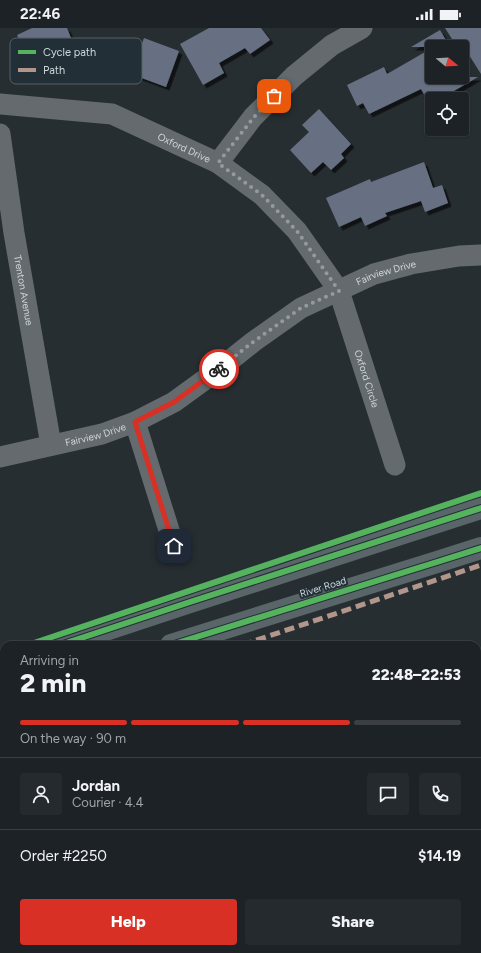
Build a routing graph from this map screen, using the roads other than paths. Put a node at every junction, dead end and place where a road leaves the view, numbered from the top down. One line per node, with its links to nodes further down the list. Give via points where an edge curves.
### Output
1 (362, 28): 4 (street, via 332,45 294,76 254,117)
2 (0, 104): 4 (street, Oxford Drive, via 112,114)
3 (0, 134): 5 (street, Trenton Avenue)
4 (218, 163): 7 (street, Oxford Drive, via 262,195 297,231)
5 (7, 234): 9 (street, Trenton Avenue)
6 (481, 254): 7 (street, Fairview Drive, via 411,264 374,274)
7 (339, 291): 8 (street, Fairview Drive, via 301,308 174,402); 11 (street, Oxford Circle)
8 (135, 422): 9 (street, Fairview Drive, via 102,434); 13 (street)
9 (51, 445): 10 (street, Fairview Drive)
10 (0, 457)
11 (395, 465)
12 (481, 508): 15 (main road)
13 (174, 546)
14 (481, 548): 16 (main road, River Road)
15 (72, 641)
16 (184, 641)

